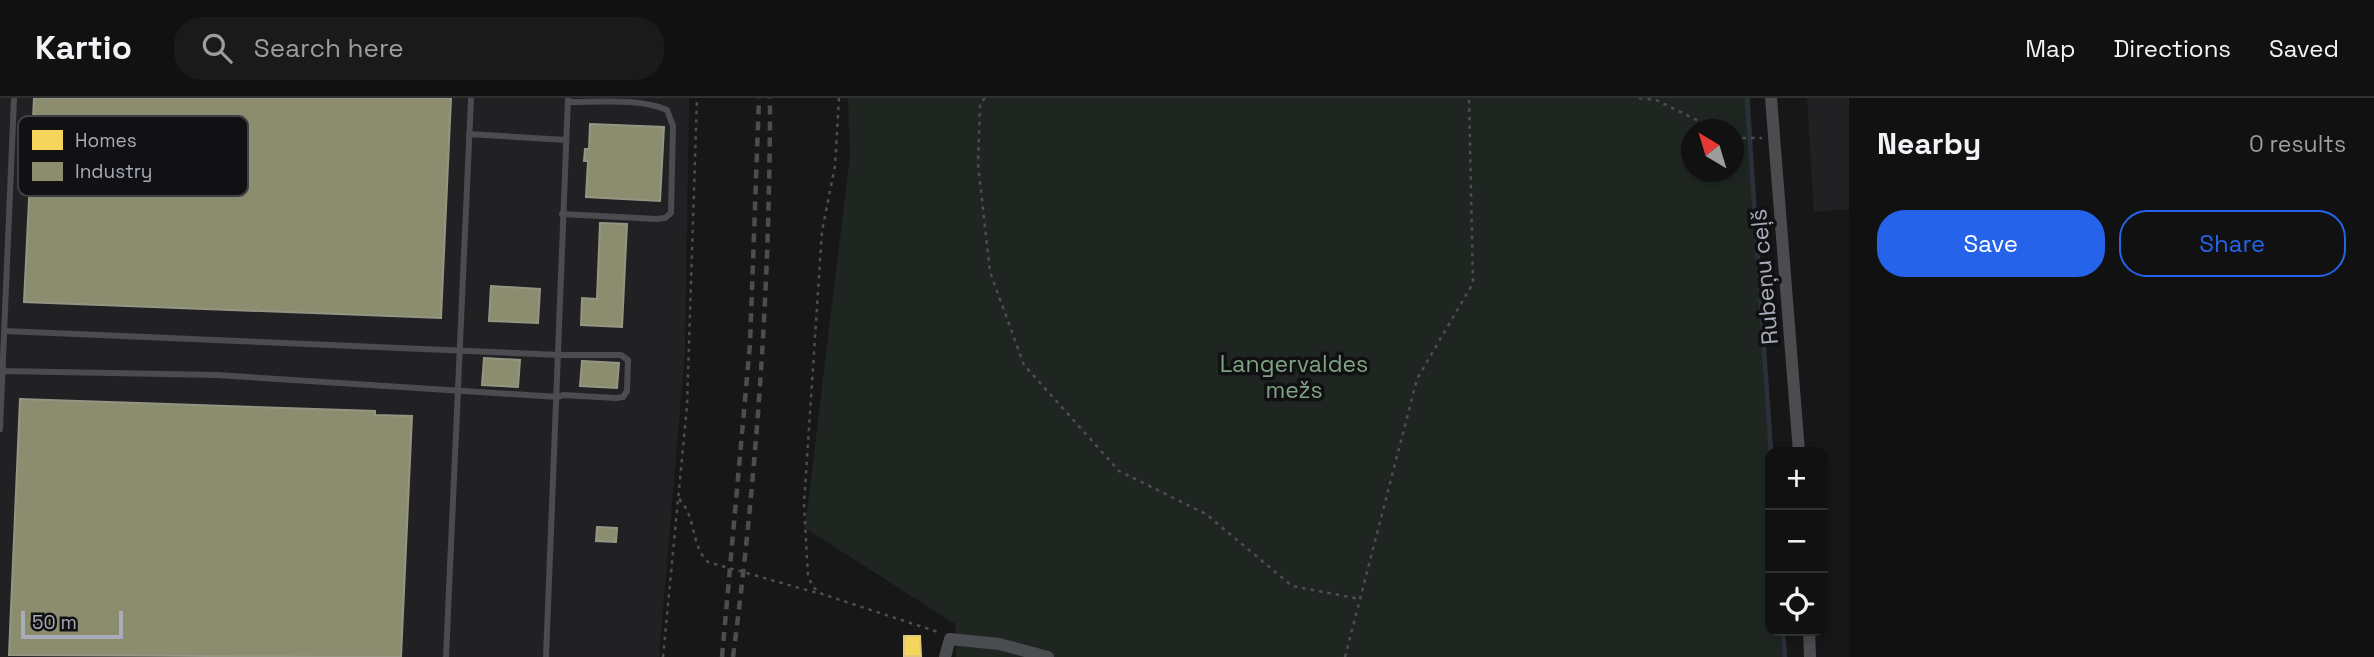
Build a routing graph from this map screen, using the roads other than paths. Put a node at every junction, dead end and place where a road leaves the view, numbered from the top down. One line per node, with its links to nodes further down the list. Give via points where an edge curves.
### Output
1 (14, 98): 8 (lane)
2 (471, 98): 5 (lane)
3 (1771, 98): 18 (street, Rubeņu ceļš)
4 (568, 100): 6 (lane); 9 (lane, via 658,105 667,110 673,126 671,213 657,219)
5 (469, 134): 6 (lane); 11 (lane)
6 (565, 140): 9 (lane)
7 (0, 208): 8 (lane)
8 (9, 208): 10 (lane)
9 (562, 214): 12 (lane)
10 (5, 331): 11 (lane); 13 (lane)
11 (460, 350): 12 (lane); 14 (lane)
12 (560, 355): 15 (lane); 15 (lane, via 626,356 627,391 623,397)
13 (3, 371): 14 (lane, via 217,375); 16 (lane)
14 (458, 390): 15 (lane); 20 (lane)
15 (558, 397): 21 (lane)
16 (1, 400): 17 (lane)
17 (0, 429)
18 (1799, 447)
19 (1809, 636): 24 (street)
20 (446, 657)
21 (546, 657)
22 (945, 657): 23 (street, via 950,639 999,643)
23 (1048, 657)
24 (1810, 657)

